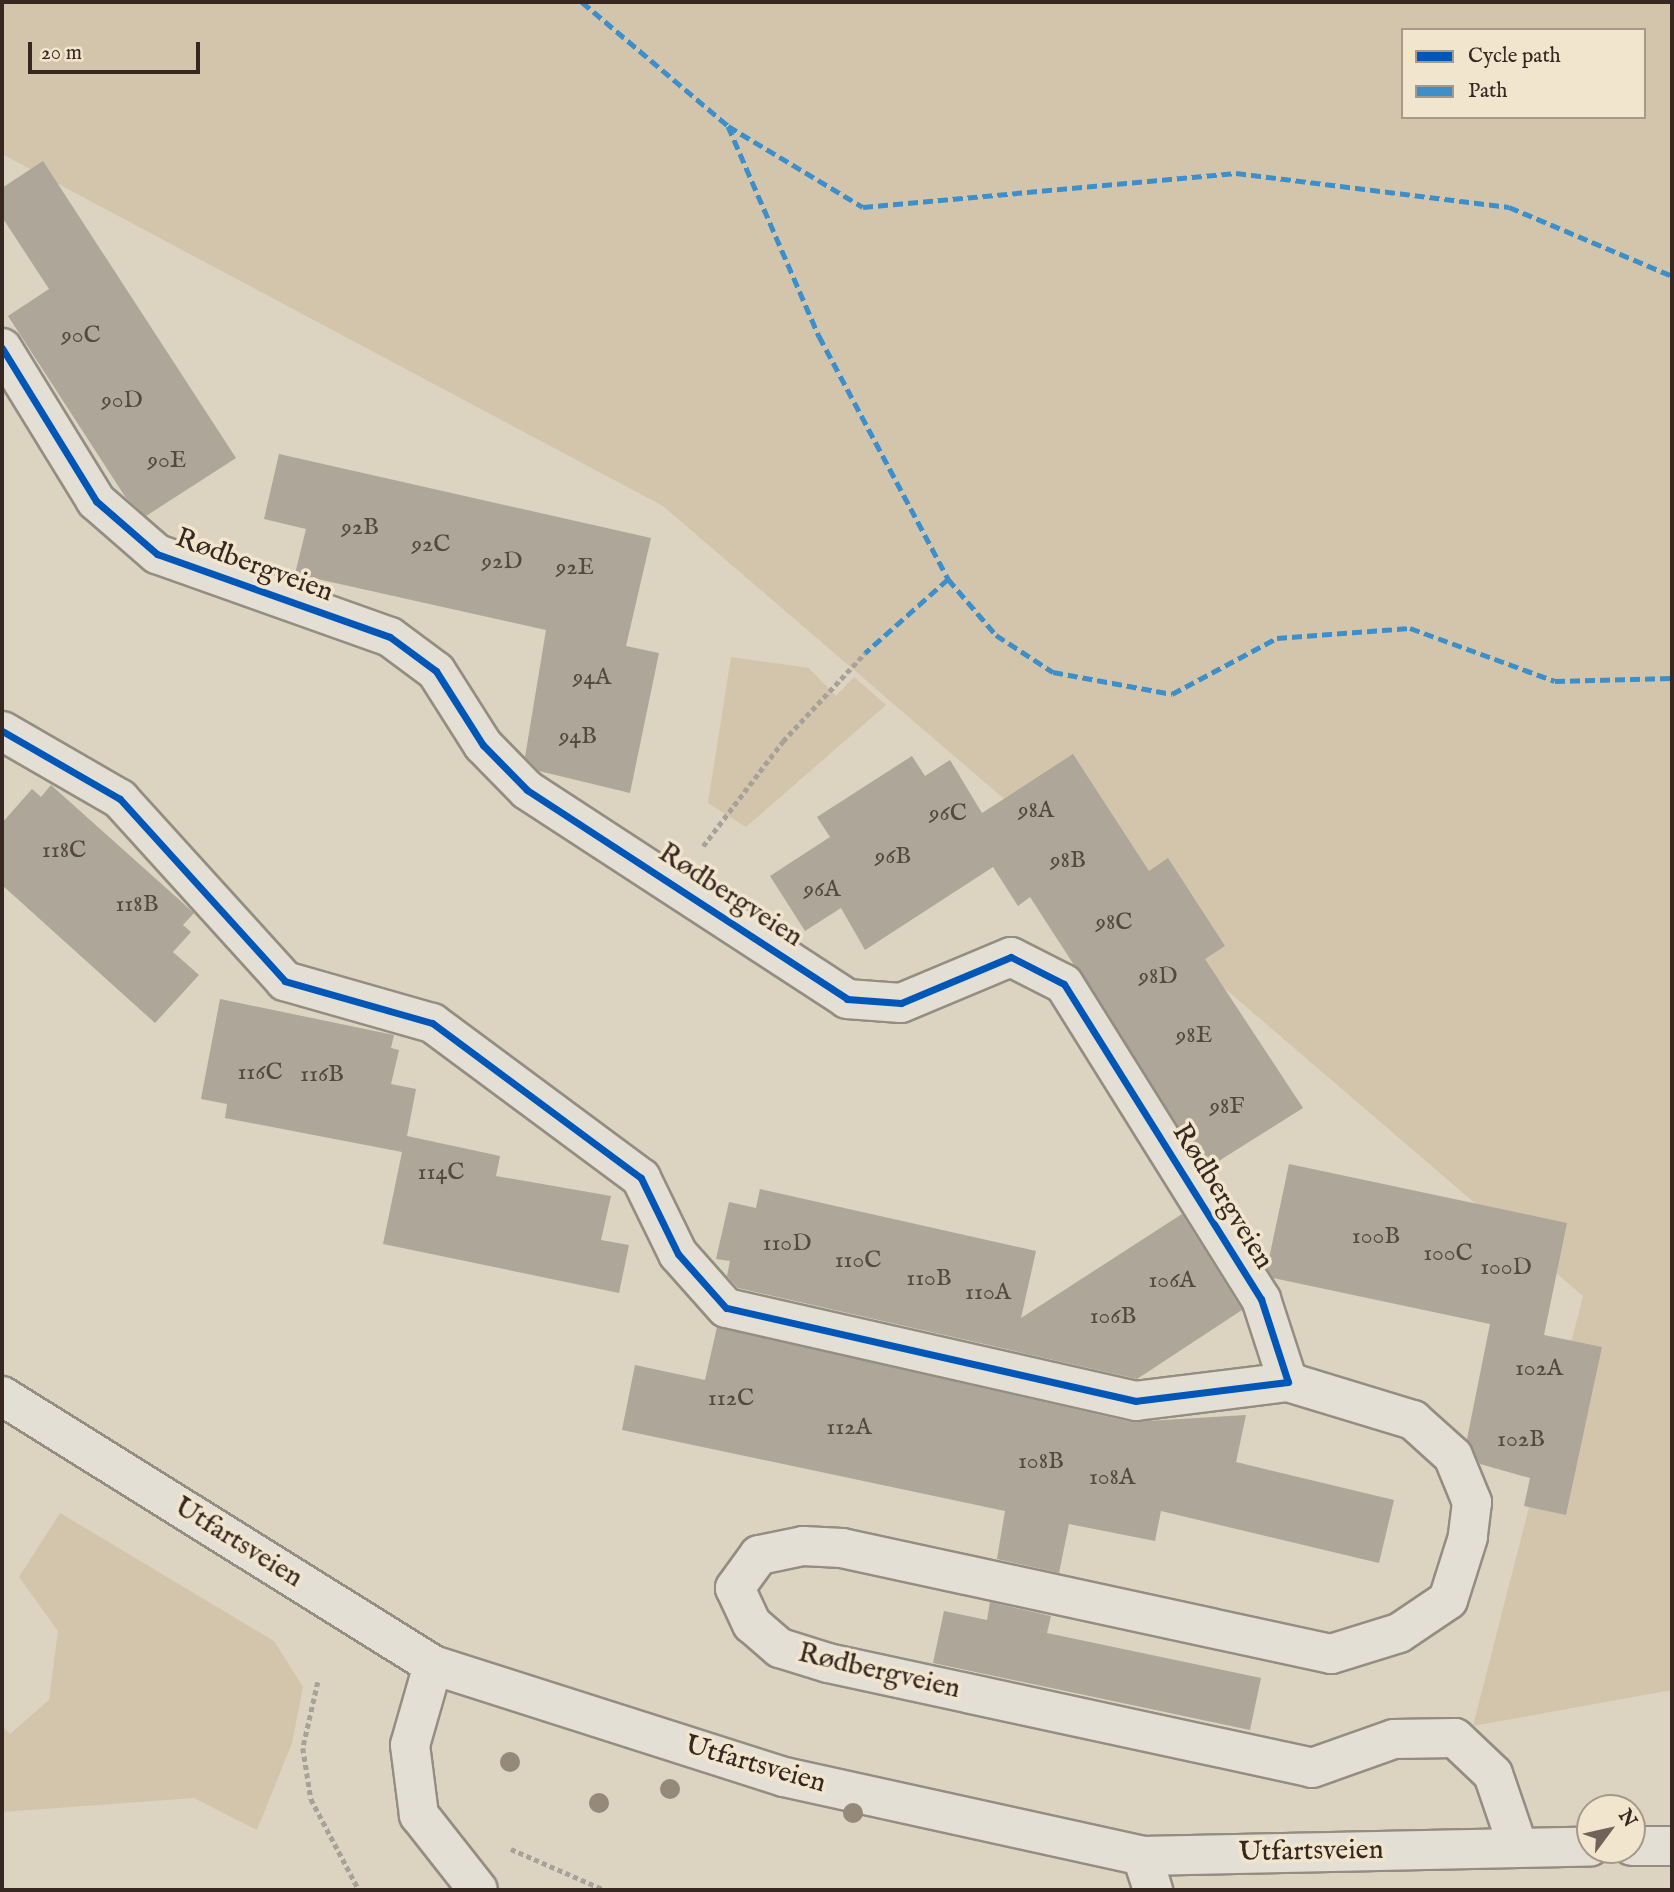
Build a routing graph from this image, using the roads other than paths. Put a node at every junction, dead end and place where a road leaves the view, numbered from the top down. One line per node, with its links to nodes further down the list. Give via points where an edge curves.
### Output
1 (2, 348): 3 (street, Rødbergveien, via 96,501 157,554 390,637 436,671 483,745 527,790 847,999 901,1003 1011,957 1064,984 1262,1299)
2 (2, 731): 3 (street, Rødbergveien, via 120,799 285,981 432,1023 641,1178 678,1254 726,1308 1136,1401)
3 (1288, 1382): 8 (street, Rødbergveien, via 1413,1420 1452,1456 1472,1502 1468,1537 1448,1600 1399,1633 1331,1654 842,1548 803,1546 759,1555 735,1588 752,1624 780,1648 828,1663 1312,1768 1394,1739 1455,1738 1493,1774)
4 (2, 1396): 5 (street, Utfartsveien)
5 (433, 1665): 10 (street, Utfartsveien, via 784,1777); 11 (street, via 410,1745 419,1815)
6 (1646, 1846): 7 (street)
7 (1672, 1846)
8 (1518, 1847): 9 (street, Utfartsveien); 10 (street, Utfartsveien)
9 (1576, 1847)
10 (1147, 1873)
11 (478, 1890)

